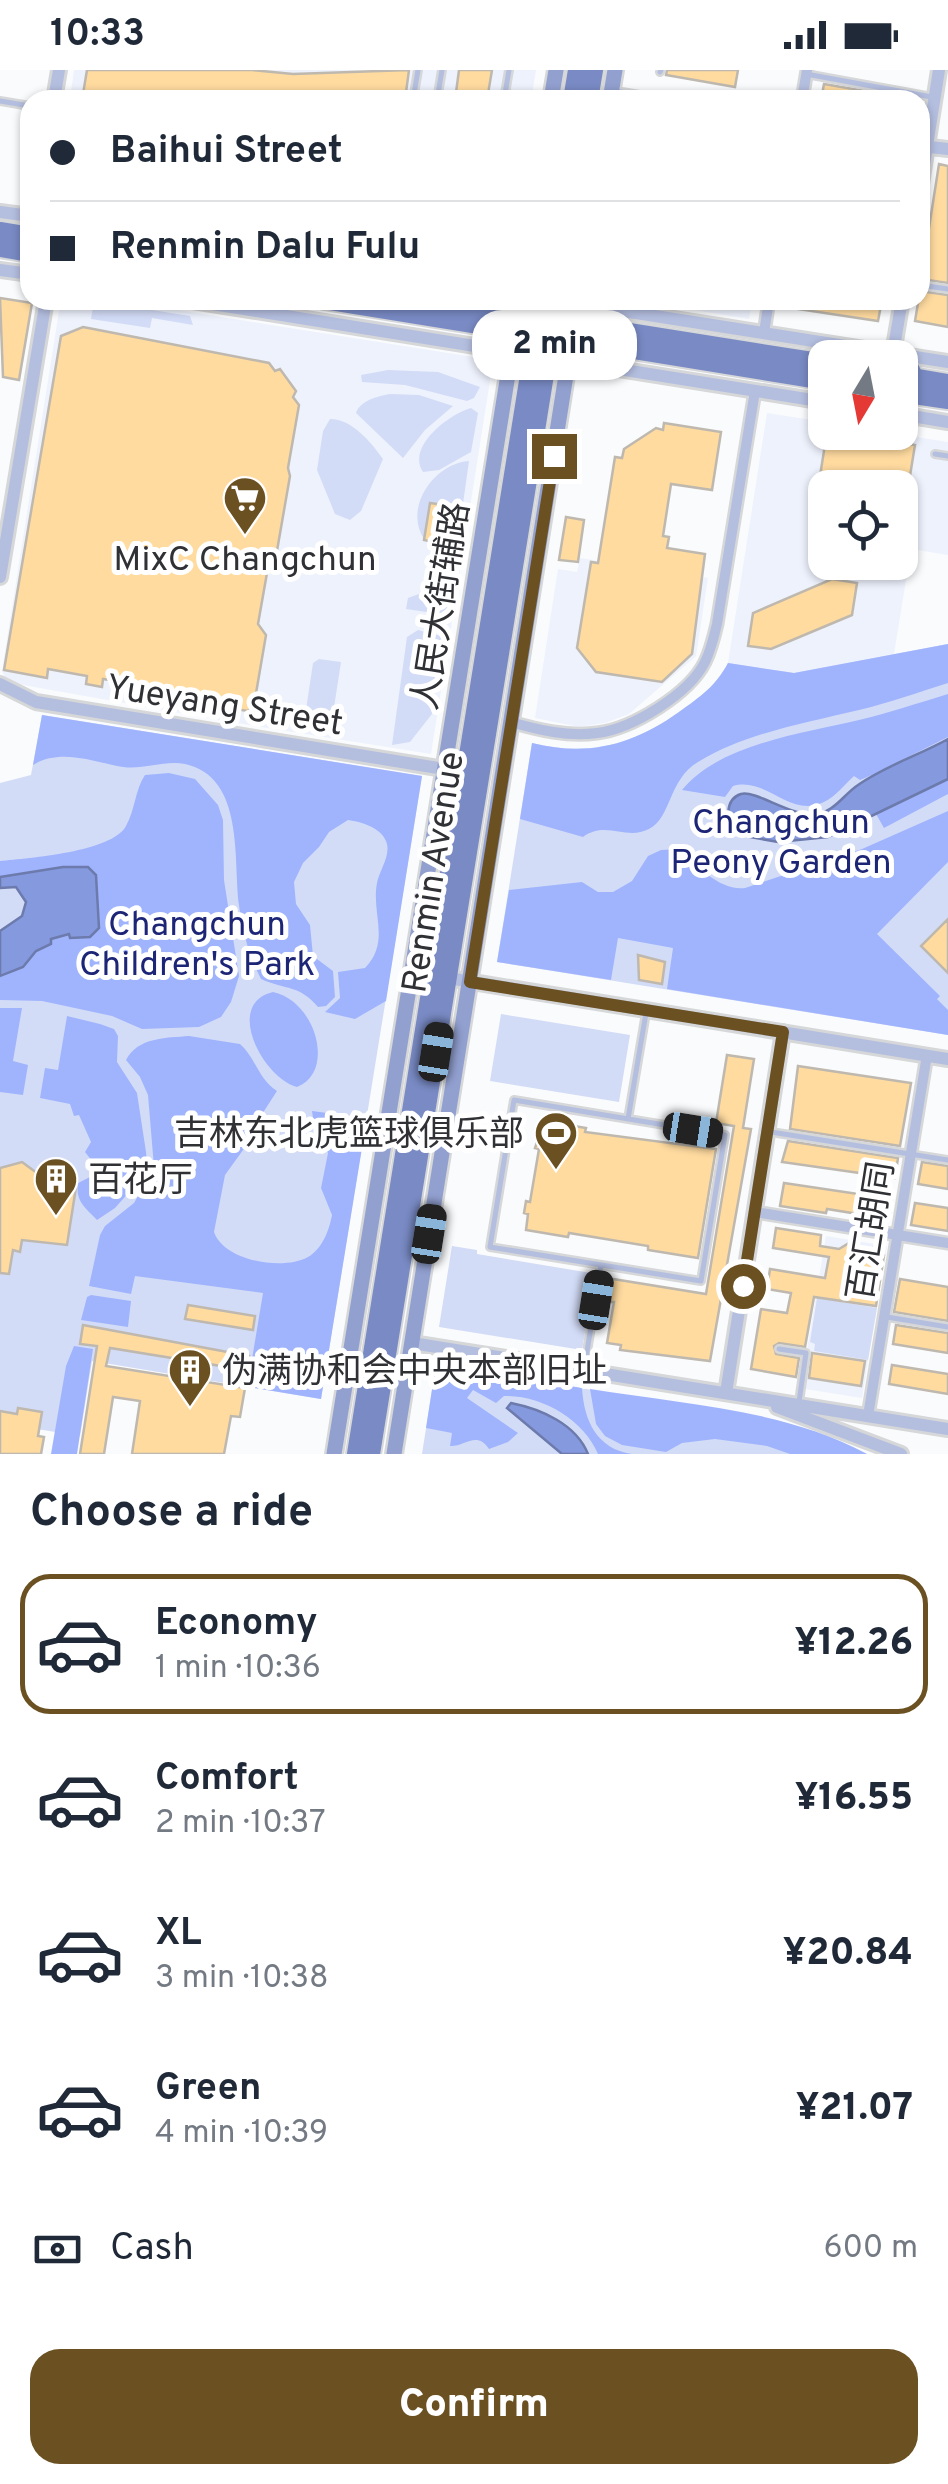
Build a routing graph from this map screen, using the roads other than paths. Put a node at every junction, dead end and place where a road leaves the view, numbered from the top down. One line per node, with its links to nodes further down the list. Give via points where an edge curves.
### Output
1 (939, 70): 5 (street)
2 (807, 72): 3 (lane)
3 (896, 90)
4 (930, 97): 5 (lane)
5 (935, 98): 6 (street)
6 (930, 120)
7 (44, 310): 38 (street)
8 (252, 310): 21 (street)
9 (453, 310): 15 (main road)
10 (487, 310): 15 (main road)
11 (577, 310): 17 (main road)
12 (626, 310): 18 (street)
13 (767, 310): 18 (street)
14 (901, 310): 20 (street)
15 (517, 315): 16 (main road); 21 (main road, 人民大街辅路)
16 (544, 322): 17 (main road); 22 (main road, Renmin Avenue)
17 (573, 332): 24 (main road); 25 (main road); 27 (main road)
18 (764, 333): 19 (street)
19 (809, 340)
20 (899, 340)
21 (512, 351): 22 (street); 41 (main road, 人民大街辅路)
22 (540, 356): 24 (street); 42 (main road, Renmin Avenue); 68 (main road, Renmin Avenue)
23 (918, 357): 26 (street)
24 (569, 360): 30 (street); 40 (main road)
25 (808, 362)
26 (948, 362)
27 (808, 377)
28 (918, 379): 29 (main road)
29 (948, 383)
30 (755, 391): 32 (street); 40 (street, via 717,624 695,678 613,730 575,734)
31 (918, 395): 33 (main road)
32 (808, 399)
33 (948, 400)
34 (918, 417): 35 (street)
35 (948, 422)
36 (935, 454): 37 (lane)
37 (948, 456)
38 (0, 577)
39 (0, 684): 41 (street, Yueyang Street, via 36,702)
40 (511, 722): 43 (main road)
41 (444, 769): 67 (main road, 人民大街辅路)
42 (448, 978): 43 (street); 69 (main road, Renmin Avenue)
43 (470, 982): 44 (street); 58 (main road)
44 (646, 1010): 45 (street); 48 (lane)
45 (783, 1032): 46 (street); 49 (street)
46 (927, 1055): 47 (street); 50 (street, 百汇胡同)
47 (948, 1059)
48 (628, 1119): 55 (lane, via 725,1135 701,1282); 55 (lane, via 514,1100 490,1247)
49 (768, 1131): 50 (lane); 52 (street)
50 (910, 1154): 51 (lane); 53 (street, 百汇胡同)
51 (948, 1160)
52 (755, 1212): 53 (street); 61 (street)
53 (898, 1235): 54 (street); 56 (street, 百汇胡同)
54 (948, 1243)
55 (602, 1265): 60 (lane)
56 (884, 1316): 57 (lane); 64 (street, 百汇胡同)
57 (948, 1327)
58 (412, 1342): 60 (street); 70 (main road)
59 (779, 1349): 63 (lane, via 806,1353)
60 (584, 1370): 61 (street)
61 (726, 1393): 62 (street)
62 (755, 1398): 63 (street); 66 (street)
63 (798, 1404): 64 (street)
64 (868, 1416): 65 (street); 66 (street, via 870,1432)
65 (948, 1429)
66 (886, 1448): 71 (street)
67 (334, 1454)
68 (356, 1454)
69 (371, 1454)
70 (394, 1454)
71 (901, 1454)

